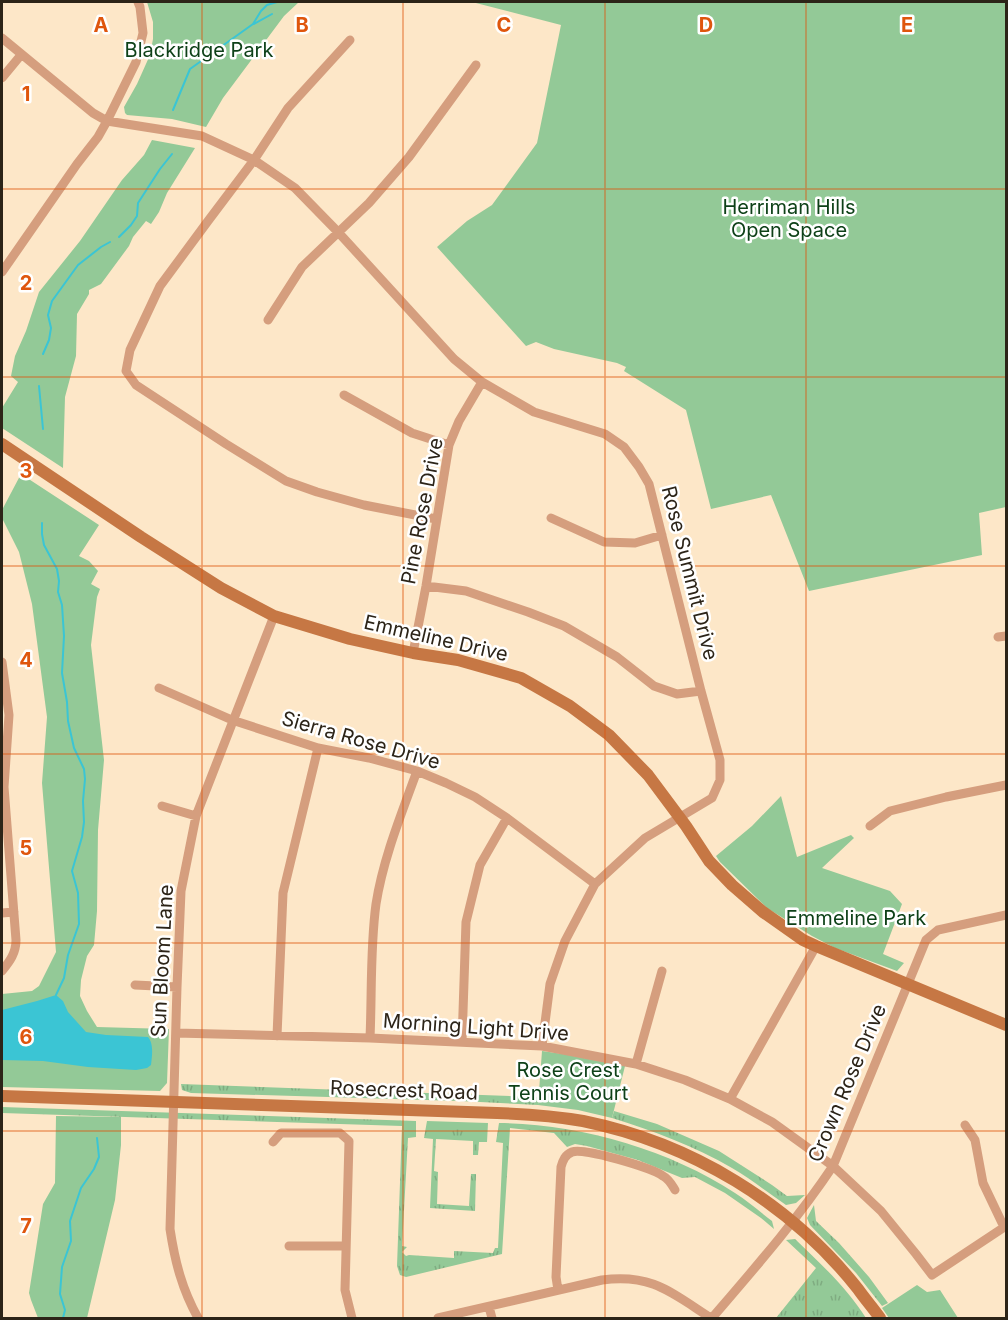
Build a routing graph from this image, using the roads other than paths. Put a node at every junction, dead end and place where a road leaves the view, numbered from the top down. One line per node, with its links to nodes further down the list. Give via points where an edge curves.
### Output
1 (138, 2): 7 (street, via 143,33 136,62)
2 (2, 38): 4 (street, Rose Summit Drive)
3 (350, 40): 8 (street, via 288,108)
4 (21, 55): 6 (street); 7 (street, Rose Summit Drive)
5 (476, 65): 9 (street, via 409,157)
6 (2, 78)
7 (107, 121): 8 (street, Rose Summit Drive, via 202,136); 10 (street)
8 (254, 160): 9 (street, Rose Summit Drive, via 295,188); 17 (street, via 160,286 130,350 126,371 136,385 286,481 364,505)
9 (338, 232): 11 (street, via 302,267); 12 (street, Rose Summit Drive, via 454,359)
10 (2, 272)
11 (268, 321)
12 (482, 382): 15 (street, Pine Rose Drive); 18 (street, Rose Summit Drive, via 534,412 605,434 624,447 649,484)
13 (344, 395): 15 (street, via 412,433)
14 (2, 444): 20 (street, Emmeline Drive, via 221,588)
15 (449, 444): 17 (street, Pine Rose Drive)
16 (551, 518): 18 (street, via 604,542 635,543)
17 (436, 519): 19 (street, Pine Rose Drive)
18 (662, 535): 24 (street, Rose Summit Drive)
19 (426, 586): 21 (street, Pine Rose Drive); 24 (street, via 466,591 564,627 617,657 654,687 677,694)
20 (274, 616): 21 (street, Emmeline Drive); 25 (street, Sun Bloom Lane)
21 (412, 653): 33 (street, Emmeline Drive, via 458,660 521,678 570,706 609,735 648,774)
22 (2, 662): 28 (street, via 9,719)
23 (159, 688): 25 (street, Sierra Rose Drive)
24 (701, 691): 33 (street, Rose Summit Drive, via 720,760 720,780 712,798)
25 (232, 720): 26 (street, Sierra Rose Drive); 31 (street, Sun Bloom Lane)
26 (318, 748): 27 (street, Sierra Rose Drive); 48 (street, via 283,893)
27 (417, 771): 32 (street, Sierra Rose Drive, via 475,797); 49 (street, via 387,856 379,892)
28 (3, 774): 35 (street)
29 (1006, 785): 34 (street, via 890,811)
30 (162, 806): 31 (street)
31 (196, 816): 45 (street, Sun Bloom Lane, via 182,891)
32 (507, 818): 36 (street, Sierra Rose Drive); 50 (street, via 480,865 466,922)
33 (681, 818): 36 (street, Rose Summit Drive, via 645,838); 40 (street, Emmeline Drive, via 709,861 732,885 763,912)
34 (870, 826)
35 (5, 844): 37 (street)
36 (596, 884): 51 (street, Rose Summit Drive, via 565,941 550,984)
37 (14, 912): 38 (street); 41 (street, via 16,949)
38 (2, 913)
39 (1006, 915): 44 (street, Crown Rose Drive, via 938,930 926,940)
40 (816, 946): 44 (street, Emmeline Drive); 54 (street)
41 (2, 970)
42 (662, 971): 52 (street)
43 (135, 985): 45 (street)
44 (908, 985): 46 (street, Emmeline Drive); 58 (street, Crown Rose Drive)
45 (177, 987): 47 (street, Sun Bloom Lane)
46 (1006, 1026)
47 (176, 1033): 48 (street, Morning Light Drive); 55 (street, Sun Bloom Lane)
48 (277, 1036): 49 (street, Morning Light Drive)
49 (370, 1038): 50 (street, Morning Light Drive)
50 (462, 1042): 51 (street, Morning Light Drive)
51 (542, 1046): 52 (street, Morning Light Drive)
52 (636, 1064): 54 (street, Morning Light Drive)
53 (2, 1096): 55 (street, Rosecrest Road)
54 (730, 1099): 58 (street, Morning Light Drive, via 772,1122)
55 (173, 1102): 60 (street, Rosecrest Road, via 541,1115 583,1121 641,1137 706,1164); 66 (street, Sun Bloom Lane, via 170,1229 175,1260)
56 (965, 1125): 61 (street, via 975,1140 983,1183)
57 (273, 1142): 63 (street, via 281,1133 340,1133 349,1141)
58 (833, 1166): 60 (street, Crown Rose Drive); 61 (street, Morning Light Drive, via 881,1211 932,1275)
59 (675, 1190): 64 (street, via 661,1174 610,1157 571,1152 561,1167)
60 (793, 1222): 70 (street, Crown Rose Drive); 71 (street, Rosecrest Road, via 844,1272)
61 (1005, 1227)
62 (289, 1246): 63 (street)
63 (346, 1246): 67 (street, via 345,1290)
64 (558, 1290): 65 (street); 70 (street, via 602,1280 634,1278 664,1288)
65 (489, 1307): 68 (street); 69 (street)
66 (197, 1318)
67 (352, 1318)
68 (438, 1318)
69 (492, 1318)
70 (711, 1318)
71 (880, 1318)

